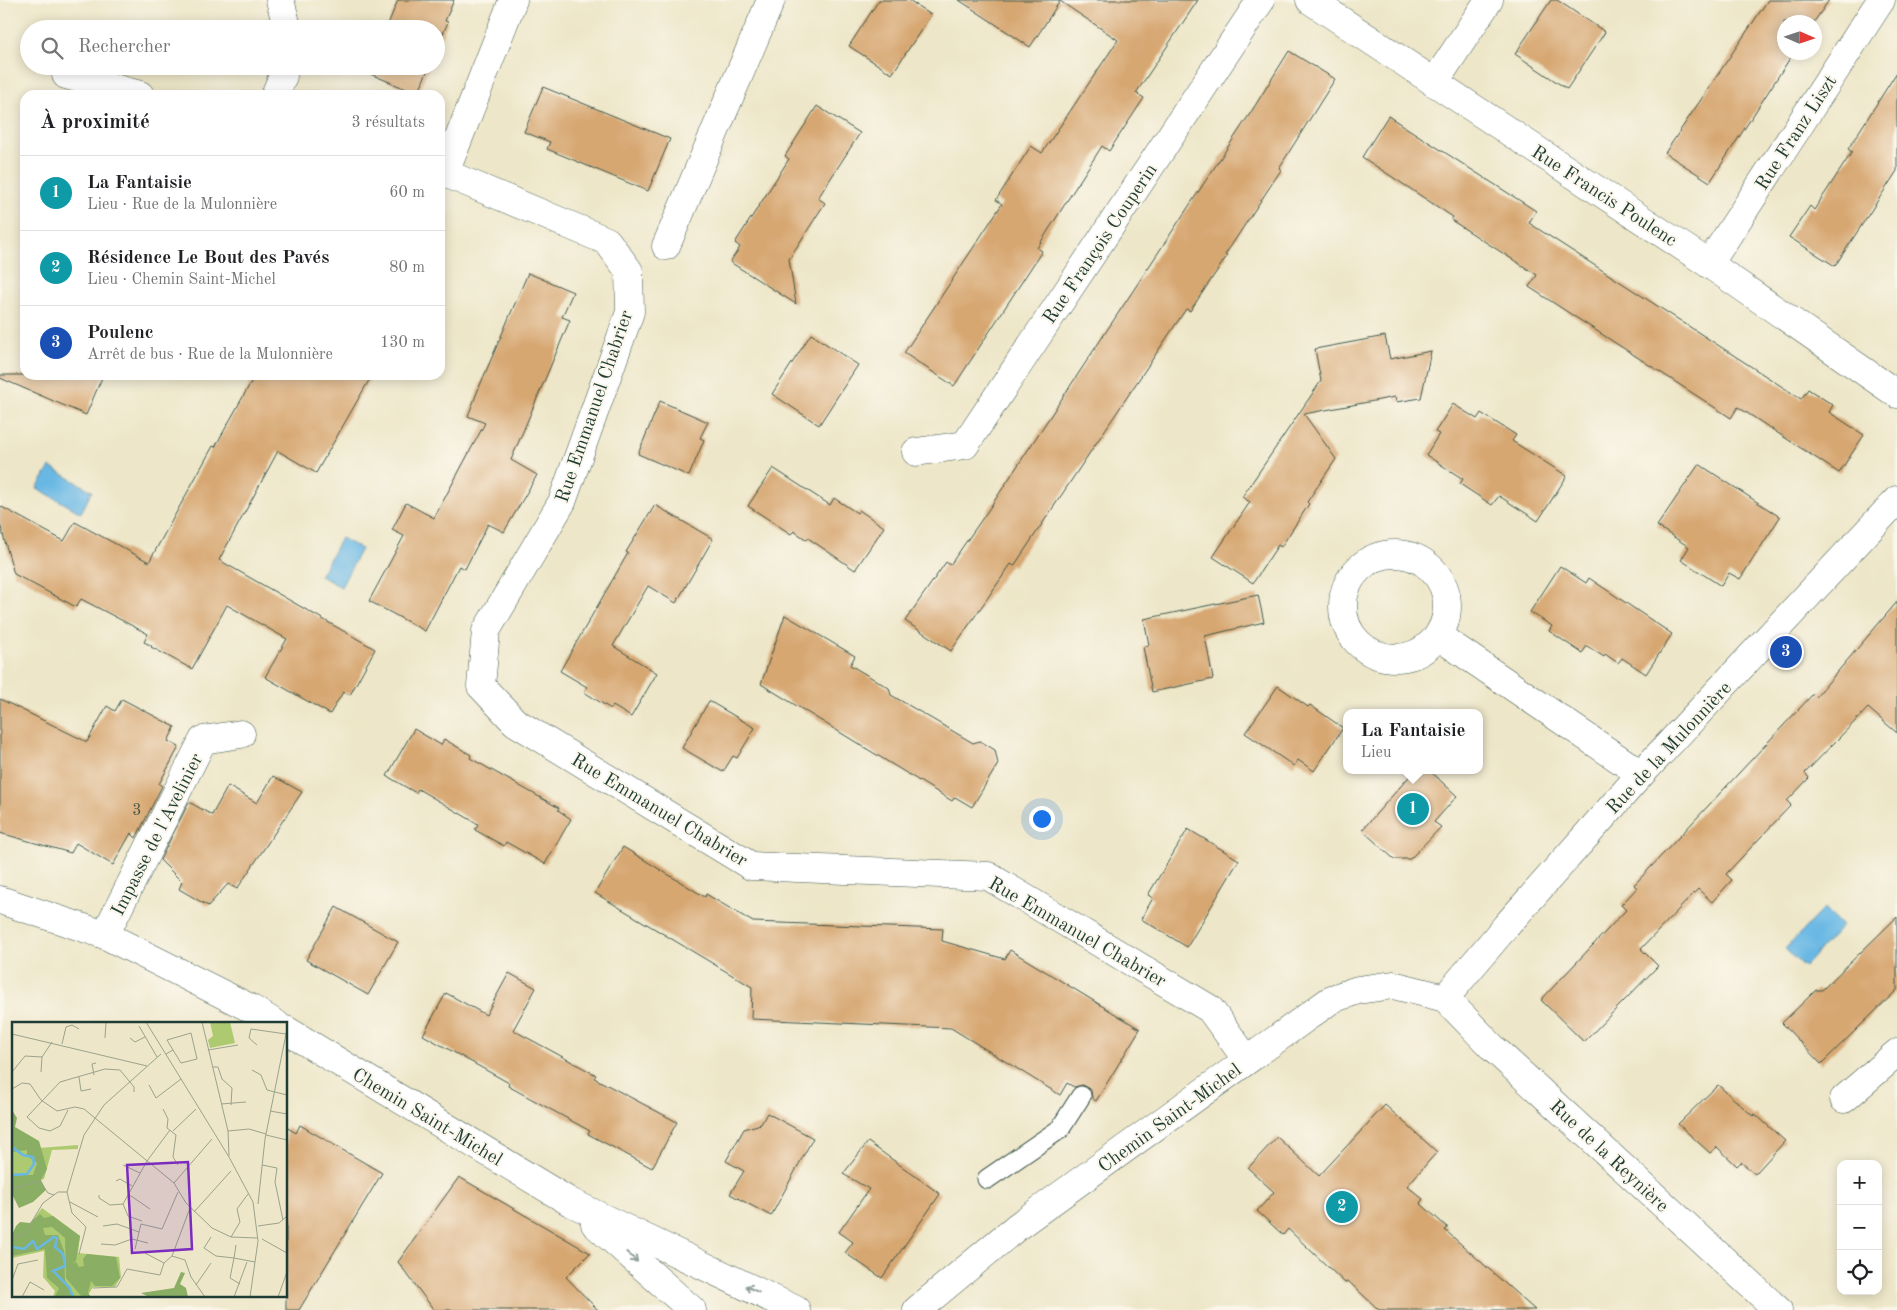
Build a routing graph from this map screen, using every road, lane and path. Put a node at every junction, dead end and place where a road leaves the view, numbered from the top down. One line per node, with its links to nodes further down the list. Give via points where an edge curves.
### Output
1 (280, 0): 8 (street)
2 (513, 0): 14 (street)
3 (771, 0): 16 (street)
4 (1261, 0): 19 (street, Rue François Couperin, via 965,445)
5 (1310, 0): 11 (street, Rue Francis Poulenc)
6 (1490, 0): 11 (street)
7 (1880, 0): 17 (street, Rue Franz Liszt)
8 (283, 20)
9 (66, 75): 12 (street)
10 (283, 75): 13 (street)
11 (1434, 83): 17 (street, Rue Francis Poulenc)
12 (122, 90)
13 (277, 90)
14 (445, 167)
15 (445, 173): 30 (street, Rue Emmanuel Chabrier, via 608,241 629,271 630,312 562,502 486,631 481,686 515,722 751,866 988,876 1210,1009)
16 (666, 246)
17 (1708, 264): 18 (street, Rue Francis Poulenc)
18 (1897, 394)
19 (916, 452)
20 (1897, 500): 23 (street, Rue de la Mulonnière)
21 (1438, 636): 23 (street)
22 (241, 734): 25 (street, Impasse de l'Avelinier, via 203,740)
23 (1641, 774): 26 (street, Rue de la Mulonnière)
24 (0, 900): 25 (street)
25 (105, 935): 27 (street)
26 (1445, 998): 30 (street, Chemin Saint-Michel, via 1393,985 1358,990 1332,999); 38 (street, Rue de la Reynière, via 1494,1049)
27 (273, 1022)
28 (288, 1031): 34 (street, Chemin Saint-Michel)
29 (1897, 1053): 32 (street)
30 (1247, 1060): 37 (street, Chemin Saint-Michel, via 1018,1226)
31 (1081, 1096): 33 (lane, via 1060,1130)
32 (1844, 1099)
33 (987, 1179)
34 (570, 1202): 35 (street, Chemin Saint-Michel, one-way to 35); 36 (street, Chemin Saint-Michel, one-way to 34)
35 (692, 1310)
36 (796, 1310)
37 (917, 1310)
38 (1778, 1310)

